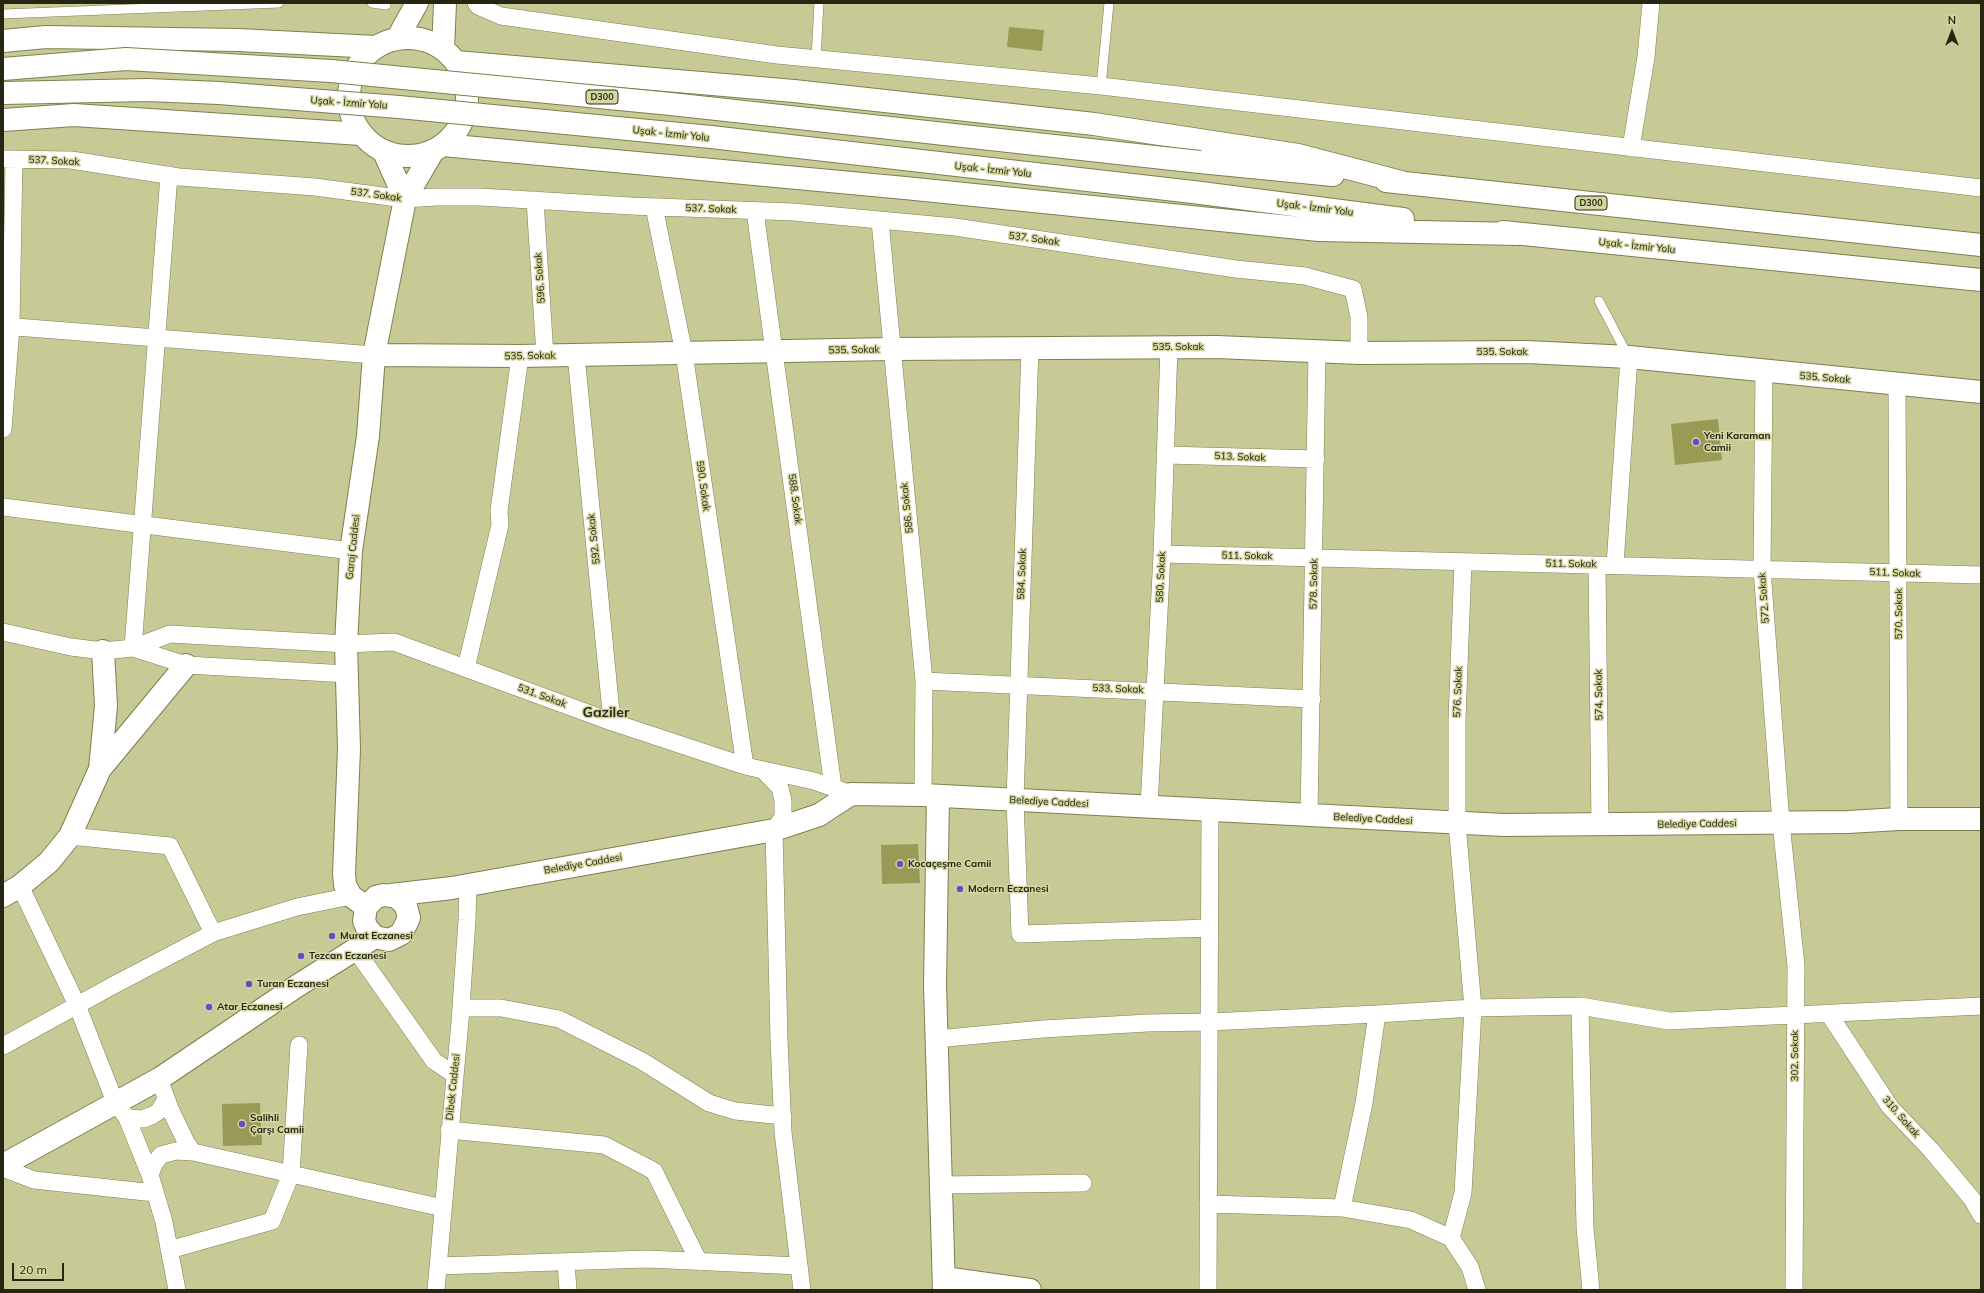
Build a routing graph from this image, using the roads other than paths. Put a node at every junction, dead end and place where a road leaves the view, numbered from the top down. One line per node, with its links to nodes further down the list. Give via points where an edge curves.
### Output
1 (279, 3): 9 (lane)
2 (372, 3): 10 (lane)
3 (417, 3): 12 (main road)
4 (446, 3): 15 (main road)
5 (476, 3): 16 (street, via 500,16 777,55)
6 (819, 3): 16 (lane)
7 (1110, 3): 18 (lane)
8 (1651, 3): 23 (street, via 1646,57)
9 (262, 4): 11 (lane)
10 (386, 5)
11 (3, 14)
12 (397, 38): 14 (main road); 15 (main road, via 421,39)
13 (3, 41): 14 (main road, via 46,37 238,40)
14 (376, 47): 21 (main road, via 360,62 349,88 352,115)
15 (450, 55): 22 (main road, via 465,79 468,97 465,115 456,132); 27 (main road, via 1094,124 1298,155)
16 (816, 58): 18 (street)
17 (3, 69): 27 (main road, D300, bridge, via 126,59 331,71 671,104)
18 (1101, 86): 23 (street)
19 (3, 93): 34 (main road, Uşak - İzmir Yolu, bridge, via 147,90 399,107 711,137 1193,192)
20 (3, 120): 21 (main road, via 74,115)
21 (362, 134): 24 (main road)
22 (438, 148): 24 (main road, via 417,156 400,156); 29 (main road, Garaj Caddesi); 34 (main road, via 905,188 1319,230)
23 (1631, 148): 28 (street)
24 (384, 152): 29 (main road)
25 (8, 159): 26 (street, 537. Sokak, via 71,160); 38 (street)
26 (169, 176): 29 (street, 537. Sokak, via 315,187); 39 (street)
27 (1401, 182): 35 (main road, D300)
28 (1981, 188)
29 (405, 200): 30 (street, 537. Sokak, via 436,197); 47 (main road, Garaj Caddesi)
30 (535, 200): 31 (street, 537. Sokak); 50 (street, 596. Sokak)
31 (654, 207): 32 (street, 537. Sokak); 45 (street, 590. Sokak)
32 (755, 211): 33 (street, 537. Sokak, via 793,212); 43 (street, 588. Sokak)
33 (880, 221): 42 (street, 586. Sokak); 46 (street, 537. Sokak, via 955,227 1236,269 1305,276 1353,289 1359,317)
34 (1518, 234): 36 (main road, Uşak - İzmir Yolu)
35 (1981, 244)
36 (1981, 280)
37 (1599, 301): 51 (lane)
38 (7, 327): 39 (street); 55 (street)
39 (156, 338): 47 (street); 59 (street)
40 (1169, 347): 41 (main road, 535. Sokak); 44 (main road, 535. Sokak); 56 (street, 580. Sokak)
41 (1030, 348): 42 (main road, 535. Sokak); 77 (street, 584. Sokak)
42 (891, 349): 43 (main road, 535. Sokak); 76 (street, 586. Sokak)
43 (775, 351): 45 (main road, 535. Sokak); 84 (street, 588. Sokak)
44 (1317, 351): 46 (main road, 535. Sokak); 57 (street, 578. Sokak)
45 (684, 353): 48 (main road, 535. Sokak); 81 (street, 590. Sokak)
46 (1359, 353): 51 (main road, 535. Sokak, via 1527,352)
47 (374, 355): 49 (main road, 535. Sokak); 60 (main road, Garaj Caddesi, via 368,436)
48 (576, 355): 50 (main road, 535. Sokak); 80 (street, 592. Sokak)
49 (520, 356): 50 (main road, 535. Sokak); 74 (street, via 499,511 500,525)
50 (546, 356)
51 (1629, 357): 52 (main road, 535. Sokak); 65 (street)
52 (1764, 372): 53 (main road, 535. Sokak); 66 (street, 572. Sokak)
53 (1897, 384): 54 (main road, 535. Sokak); 67 (street, 570. Sokak)
54 (1981, 392)
55 (3, 429)
56 (1165, 455): 57 (street, 513. Sokak); 61 (street, 580. Sokak)
57 (1316, 459): 62 (street, 578. Sokak)
58 (3, 507): 59 (street)
59 (142, 525): 60 (street); 71 (street)
60 (352, 551): 70 (main road, Garaj Caddesi)
61 (1162, 554): 62 (street, 511. Sokak); 78 (street, 580. Sokak)
62 (1314, 558): 63 (street, 511. Sokak); 79 (street, 578. Sokak)
63 (1463, 562): 64 (street, 511. Sokak); 92 (street, 576. Sokak, via 1457,720)
64 (1597, 565): 65 (street, 511. Sokak); 94 (street, 574. Sokak)
65 (1615, 565): 66 (street, 511. Sokak)
66 (1762, 569): 67 (street, 511. Sokak); 93 (street, 572. Sokak)
67 (1899, 573): 68 (street, 511. Sokak); 90 (street, 570. Sokak)
68 (1981, 575)
69 (3, 632): 72 (street, via 71,647)
70 (346, 644): 71 (street, 531. Sokak, via 170,634); 74 (street, 531. Sokak, via 394,642); 75 (main road, Garaj Caddesi)
71 (133, 648): 72 (street); 73 (street)
72 (103, 651): 82 (main road, via 106,706)
73 (186, 664): 75 (street); 82 (main road)
74 (466, 668): 80 (street, 531. Sokak)
75 (348, 674): 100 (main road, Garaj Caddesi, via 349,749 344,874 345,885)
76 (924, 681): 77 (street, 533. Sokak); 85 (street, 586. Sokak)
77 (1018, 685): 78 (street, 533. Sokak); 86 (street, 584. Sokak)
78 (1155, 690): 79 (street, 533. Sokak); 87 (street, 580. Sokak)
79 (1312, 699): 89 (street, 578. Sokak)
80 (612, 722): 81 (street, 531. Sokak)
81 (745, 766): 83 (street, 531. Sokak)
82 (100, 769): 96 (main road)
83 (764, 771): 84 (street, 531. Sokak, via 814,781); 95 (street, via 780,788 783,800 783,816)
84 (842, 791): 85 (main road, Belediye Caddesi); 95 (main road, Belediye Caddesi, via 819,814)
85 (930, 796): 86 (main road, Belediye Caddesi); 115 (main road)
86 (1015, 800): 87 (main road, Belediye Caddesi); 102 (street, 584. Sokak, via 1020,934)
87 (1150, 807): 88 (main road, Belediye Caddesi)
88 (1210, 810): 89 (main road, Belediye Caddesi); 102 (street)
89 (1309, 816): 92 (main road, Belediye Caddesi)
90 (1899, 819): 91 (main road, Belediye Caddesi); 93 (main road, Belediye Caddesi)
91 (1981, 819)
92 (1457, 823): 94 (main road, Belediye Caddesi, via 1504,826); 110 (street, 576. Sokak)
93 (1781, 823): 94 (main road, Belediye Caddesi); 113 (street, 302. Sokak, via 1796,966)
94 (1600, 825)
95 (774, 830): 97 (main road, Belediye Caddesi); 121 (street)
96 (70, 836): 98 (main road, via 49,862); 103 (street, via 170,846)
97 (460, 886): 99 (main road, Belediye Caddesi); 101 (main road); 109 (street, Dibek Caddesi)
98 (11, 891): 106 (street)
99 (391, 895): 100 (main road); 101 (main road, via 406,906)
100 (359, 901): 103 (street, via 297,907); 104 (main road, via 367,928)
101 (409, 918): 104 (main road, via 404,931 395,938 388,940)
102 (1209, 928): 114 (street)
103 (213, 933): 106 (street)
104 (375, 937): 105 (main road)
105 (355, 949): 118 (street, via 434,1061); 119 (main road)
106 (77, 1005): 117 (street); 120 (street)
107 (1580, 1006): 110 (street); 113 (street, via 1669,1021); 148 (street, via 1585,1228)
108 (1981, 1006): 112 (street)
109 (460, 1008): 118 (street, Dibek Caddesi); 121 (street, via 501,1008 559,1019 642,1061 709,1103 735,1111)
110 (1473, 1008): 111 (street); 134 (street, 576. Sokak, via 1463,1193)
111 (1377, 1014): 114 (street); 132 (street, via 1364,1103)
112 (1829, 1014): 113 (street); 133 (street, 310. Sokak, via 1890,1107 1931,1150 1972,1200)
113 (1795, 1016): 149 (street, 302. Sokak)
114 (1208, 1022): 115 (street, via 1050,1028); 130 (street)
115 (936, 1039): 128 (main road)
116 (299, 1045): 125 (street)
117 (3, 1046)
118 (455, 1076): 122 (street, Dibek Caddesi)
119 (163, 1089): 120 (main road); 120 (street, via 159,1111 153,1115 142,1119); 123 (street, via 186,1142)
120 (121, 1110): 124 (main road); 126 (street)
121 (783, 1116): 139 (street)
122 (449, 1130): 131 (street, Dibek Caddesi); 137 (street, via 604,1145 654,1171)
123 (193, 1152): 125 (street); 126 (street, via 161,1155 154,1164)
124 (3, 1166): 129 (street, via 34,1180)
125 (291, 1174): 131 (street); 135 (street, via 272,1221)
126 (150, 1176): 129 (street)
127 (1083, 1183): 128 (street)
128 (941, 1185): 140 (main road)
129 (155, 1193): 135 (street)
130 (1208, 1204): 132 (street); 146 (street)
131 (443, 1208): 138 (street, Dibek Caddesi)
132 (1342, 1208): 134 (street, via 1411,1220)
133 (1981, 1215)
134 (1451, 1238): 147 (street, via 1470,1266)
135 (169, 1250): 141 (street)
136 (566, 1262): 137 (street, via 647,1259); 138 (street); 143 (street)
137 (699, 1262): 139 (street)
138 (438, 1266): 142 (street, Dibek Caddesi)
139 (799, 1266): 144 (street)
140 (944, 1284): 145 (main road)
141 (177, 1290)
142 (436, 1290)
143 (568, 1290)
144 (802, 1290)
145 (1030, 1290)
146 (1208, 1290)
147 (1477, 1290)
148 (1591, 1290)
149 (1794, 1290)

